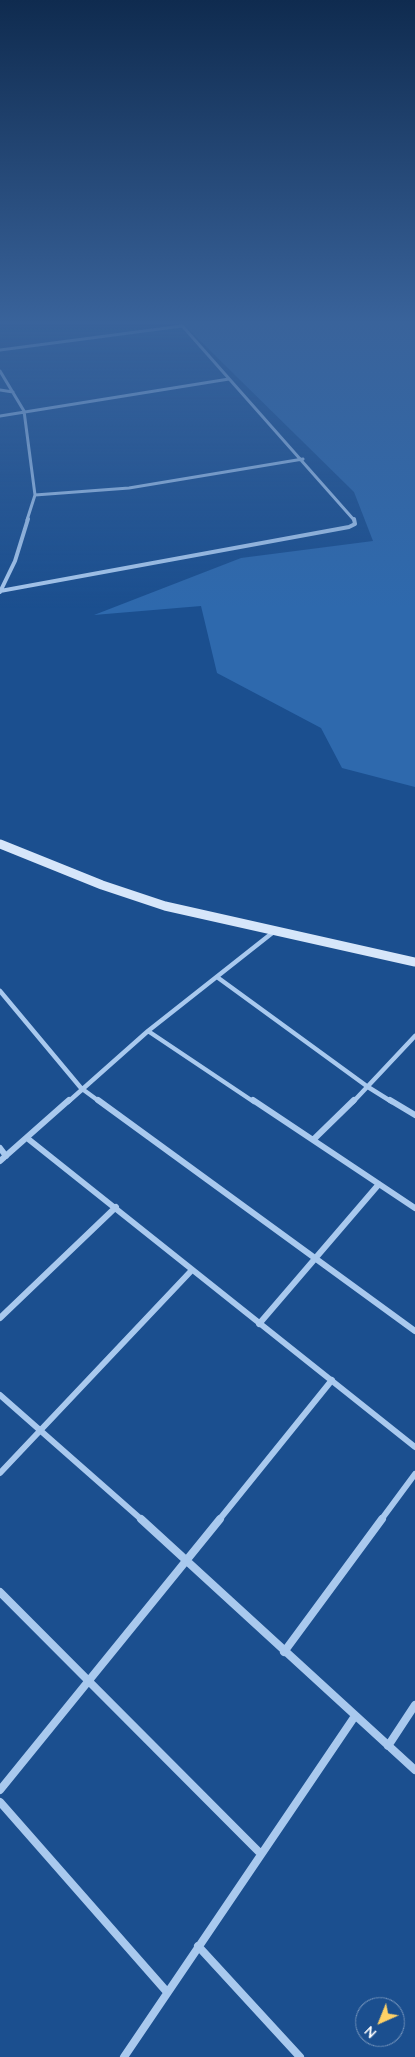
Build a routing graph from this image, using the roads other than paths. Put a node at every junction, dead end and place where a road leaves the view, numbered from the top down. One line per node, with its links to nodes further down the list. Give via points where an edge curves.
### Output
1 (25, 417): 4 (street)
2 (264, 417): 3 (street)
3 (303, 459): 4 (street, via 129,488); 5 (street, via 349,512 355,521 352,525)
4 (35, 495): 5 (street, via 27,529)
5 (0, 592)
6 (2, 847): 7 (main road, via 140,898)
7 (276, 930): 8 (main road); 9 (street)
8 (415, 962)
9 (217, 976): 11 (street); 13 (street)
10 (0, 991): 14 (street)
11 (148, 1030): 14 (street); 17 (street)
12 (415, 1036): 13 (street)
13 (368, 1087): 15 (street); 17 (street)
14 (81, 1088): 16 (street); 24 (street)
15 (415, 1115)
16 (26, 1138): 19 (street); 22 (street)
17 (313, 1140): 21 (street)
18 (0, 1148): 19 (street)
19 (6, 1156): 20 (street)
20 (0, 1161)
21 (379, 1184): 23 (street); 24 (street)
22 (116, 1208): 25 (street); 26 (street)
23 (415, 1208)
24 (315, 1258): 27 (street); 28 (street)
25 (192, 1270): 27 (street); 31 (street)
26 (0, 1318)
27 (259, 1324): 29 (street)
28 (415, 1331)
29 (332, 1380): 32 (street); 35 (street)
30 (0, 1395): 31 (street)
31 (40, 1431): 33 (street); 35 (street)
32 (415, 1447)
33 (0, 1473)
34 (415, 1474): 37 (street)
35 (186, 1559): 37 (street); 38 (street)
36 (0, 1592): 38 (street)
37 (284, 1652): 40 (street)
38 (89, 1683): 43 (street); 45 (street)
39 (415, 1705): 41 (street)
40 (355, 1716): 41 (street); 45 (street)
41 (388, 1746): 42 (street)
42 (415, 1770)
43 (0, 1790)
44 (0, 1802): 47 (street)
45 (261, 1854): 46 (street)
46 (198, 1946): 47 (street); 49 (street)
47 (167, 1992): 48 (street)
48 (124, 2057)
49 (300, 2057)

